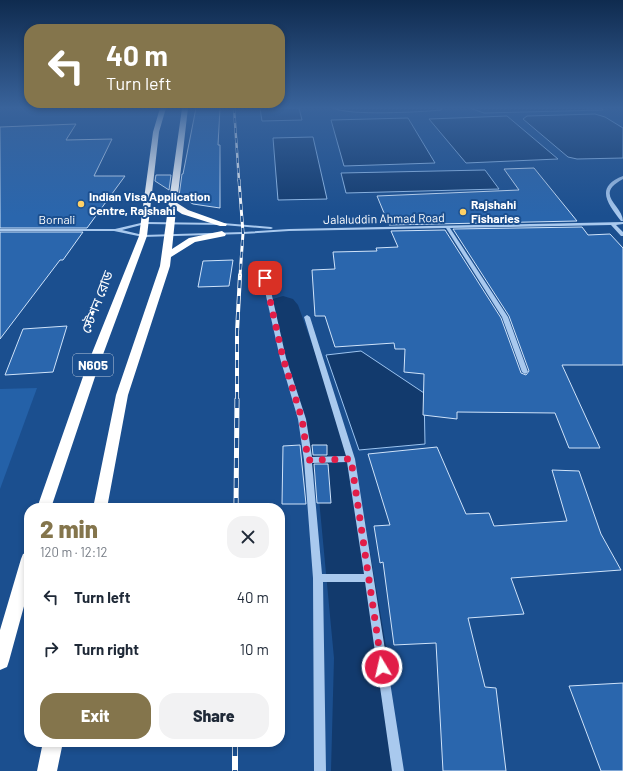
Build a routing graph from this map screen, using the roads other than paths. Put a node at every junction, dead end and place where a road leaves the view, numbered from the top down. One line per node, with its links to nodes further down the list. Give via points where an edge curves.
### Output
1 (155, 144): 6 (highway, N605)
2 (181, 144): 4 (highway, N605)
3 (623, 177): 5 (street, via 613,181 607,188 607,196)
4 (173, 204): 7 (highway, N605); 8 (highway, via 185,212)
5 (623, 222): 9 (street, Jalaluddin Ahmad Road)
6 (145, 223): 7 (street, Bornali); 12 (street, Bornali); 16 (highway, স্টেশন রোড / N605)
7 (170, 223): 8 (street, Jalaluddin Ahmad Road); 17 (highway, N605)
8 (223, 224): 13 (street, Jalaluddin Ahmad Road)
9 (613, 224): 10 (street, Jalaluddin Ahmad Road); 15 (street)
10 (448, 228): 13 (street, Jalaluddin Ahmad Road); 21 (street, via 505,317)
11 (0, 230): 12 (street, Bornali)
12 (114, 230): 16 (street, Bornali)
13 (289, 230): 14 (street, Jalaluddin Ahmad Road)
14 (222, 234): 17 (street, Jalaluddin Ahmad Road); 18 (highway, via 192,240)
15 (623, 235)
16 (143, 236): 17 (street, Jalaluddin Ahmad Road); 24 (highway, স্টেশন রোড / N605, via 92,368)
17 (169, 236): 18 (highway, N605)
18 (166, 256): 25 (highway, N605, via 165,266 122,395)
19 (265, 278): 23 (street, via 283,358 302,419)
20 (307, 317): 22 (street)
21 (525, 372)
22 (351, 459): 23 (street); 28 (street)
23 (308, 460): 27 (street)
24 (46, 503)
25 (101, 503)
26 (24, 576): 29 (highway)
27 (318, 578): 28 (street); 32 (street)
28 (369, 578): 33 (street)
29 (0, 660)
30 (52, 747): 31 (highway)
31 (47, 771)
32 (320, 771)
33 (398, 771)

